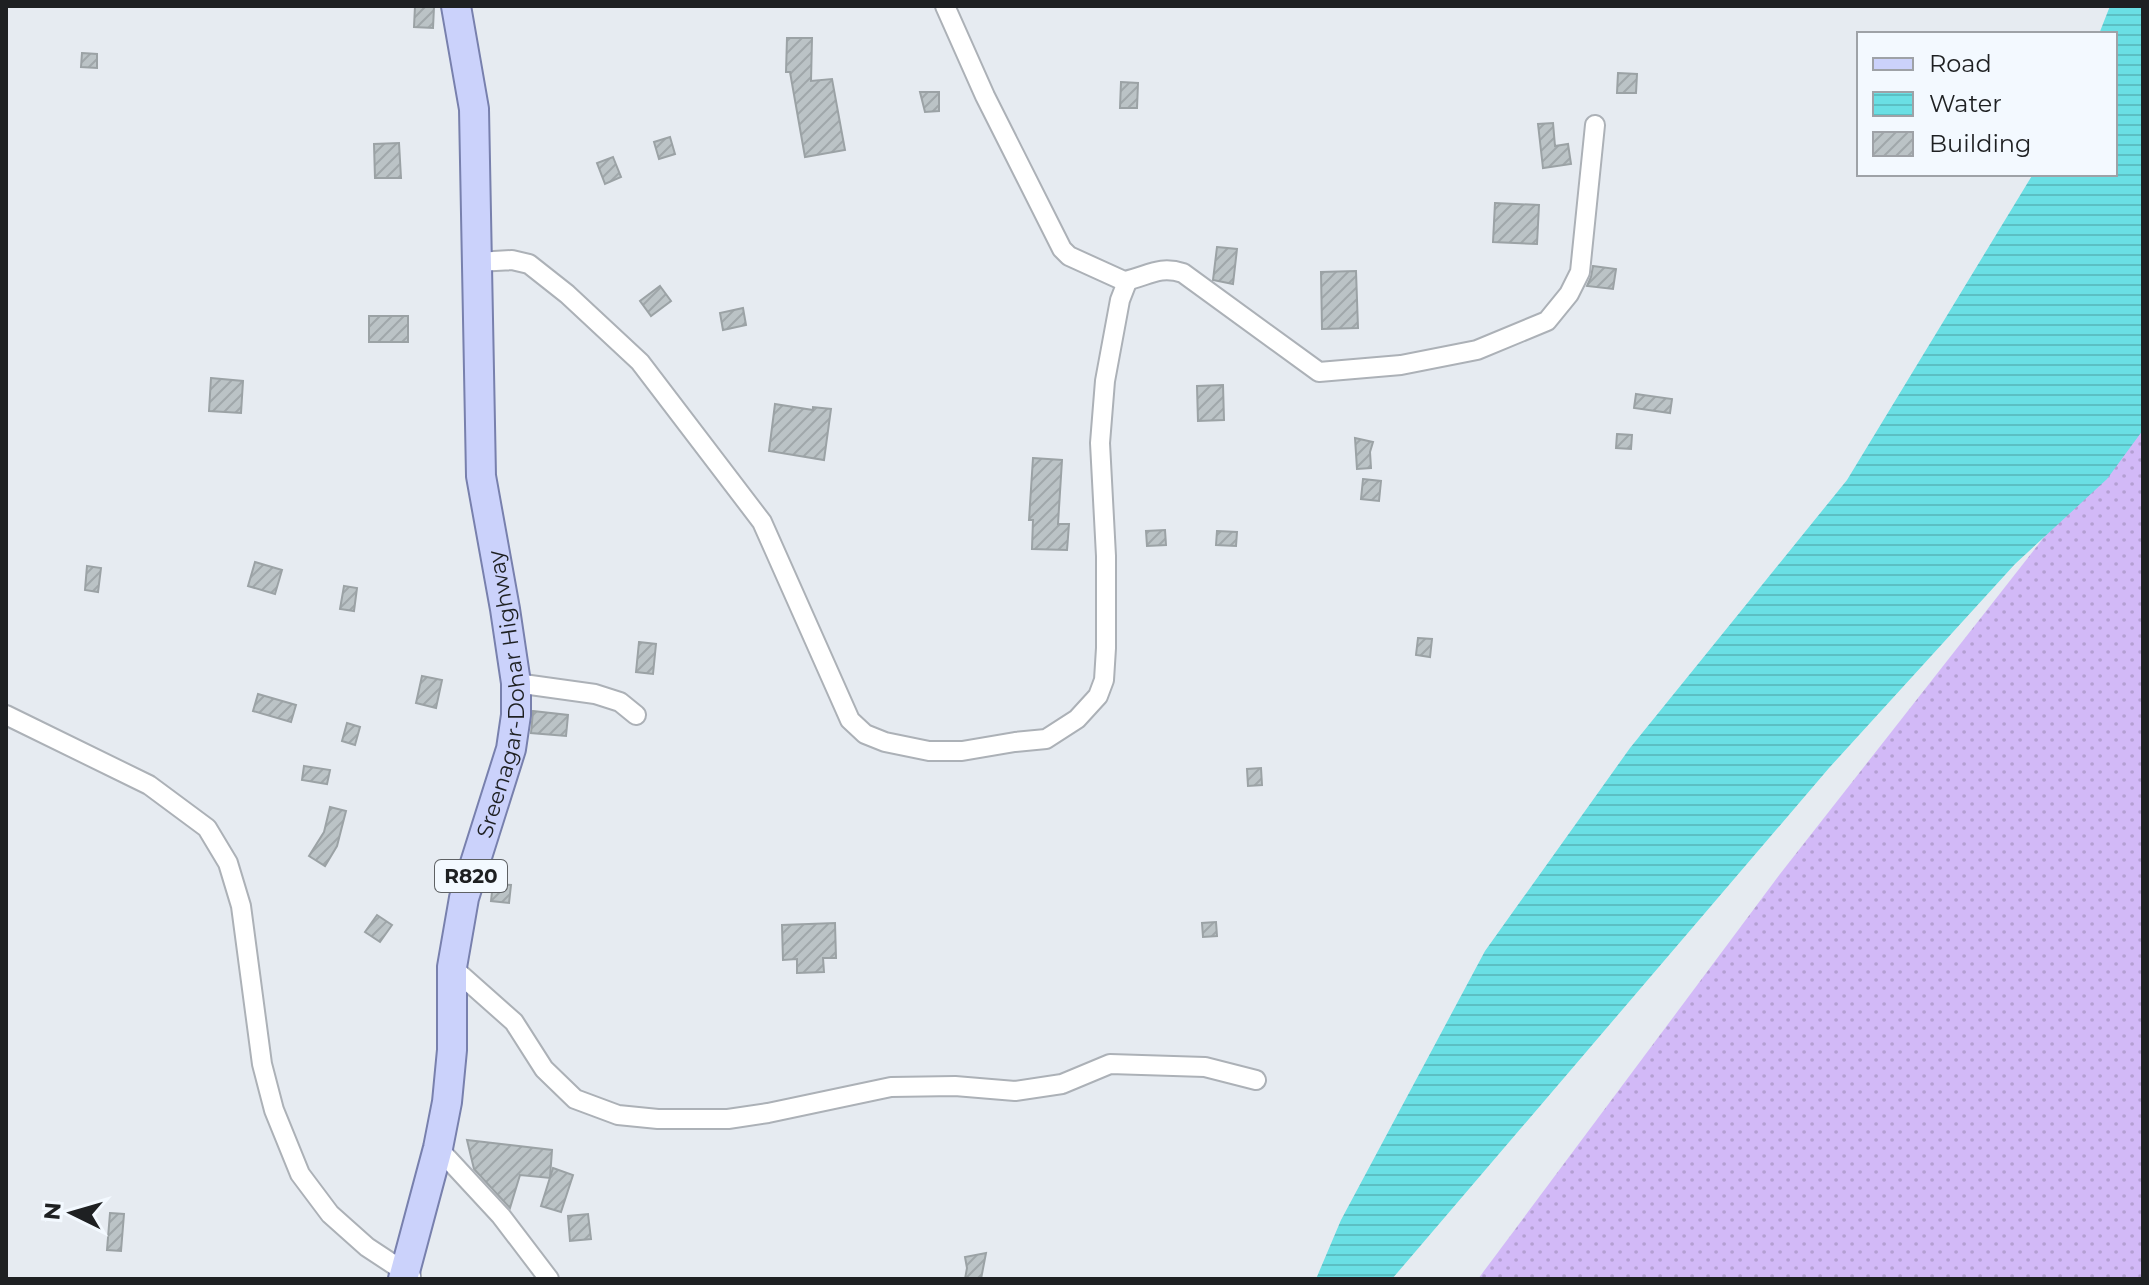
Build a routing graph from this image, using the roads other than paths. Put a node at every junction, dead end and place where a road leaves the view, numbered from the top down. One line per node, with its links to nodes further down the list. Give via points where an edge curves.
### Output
1 (456, 6): 4 (main road, Sreenagar-Dohar Highway / R820, via 474,109)
2 (945, 6): 5 (street, via 1062,249)
3 (1595, 125): 5 (street, via 1580,272 1569,294 1547,321 1477,350 1401,365 1317,371 1183,273 1163,269)
4 (477, 262): 5 (street, via 529,264 640,362 762,522 850,720 885,742 929,751 1046,739 1077,719 1098,696 1106,648 1100,443 1105,381); 6 (main road, Sreenagar-Dohar Highway / R820, via 481,476)
5 (1127, 282)
6 (516, 683): 8 (street, via 595,694 620,702); 9 (main road, Sreenagar-Dohar Highway / R820, via 511,749 464,898)
7 (6, 715): 12 (street, via 149,785 207,828 228,863 241,906 262,1064 300,1174 330,1214)
8 (636, 715)
9 (452, 967): 10 (street, via 514,1022 544,1069 575,1099 618,1115 728,1119 891,1087 1015,1091 1062,1084 1110,1064 1205,1067); 11 (main road, Sreenagar-Dohar Highway / R820, via 452,1050)
10 (1256, 1080)
11 (438, 1148): 12 (main road, Sreenagar-Dohar Highway / R820); 13 (street, via 501,1216)
12 (408, 1276)
13 (549, 1279)

